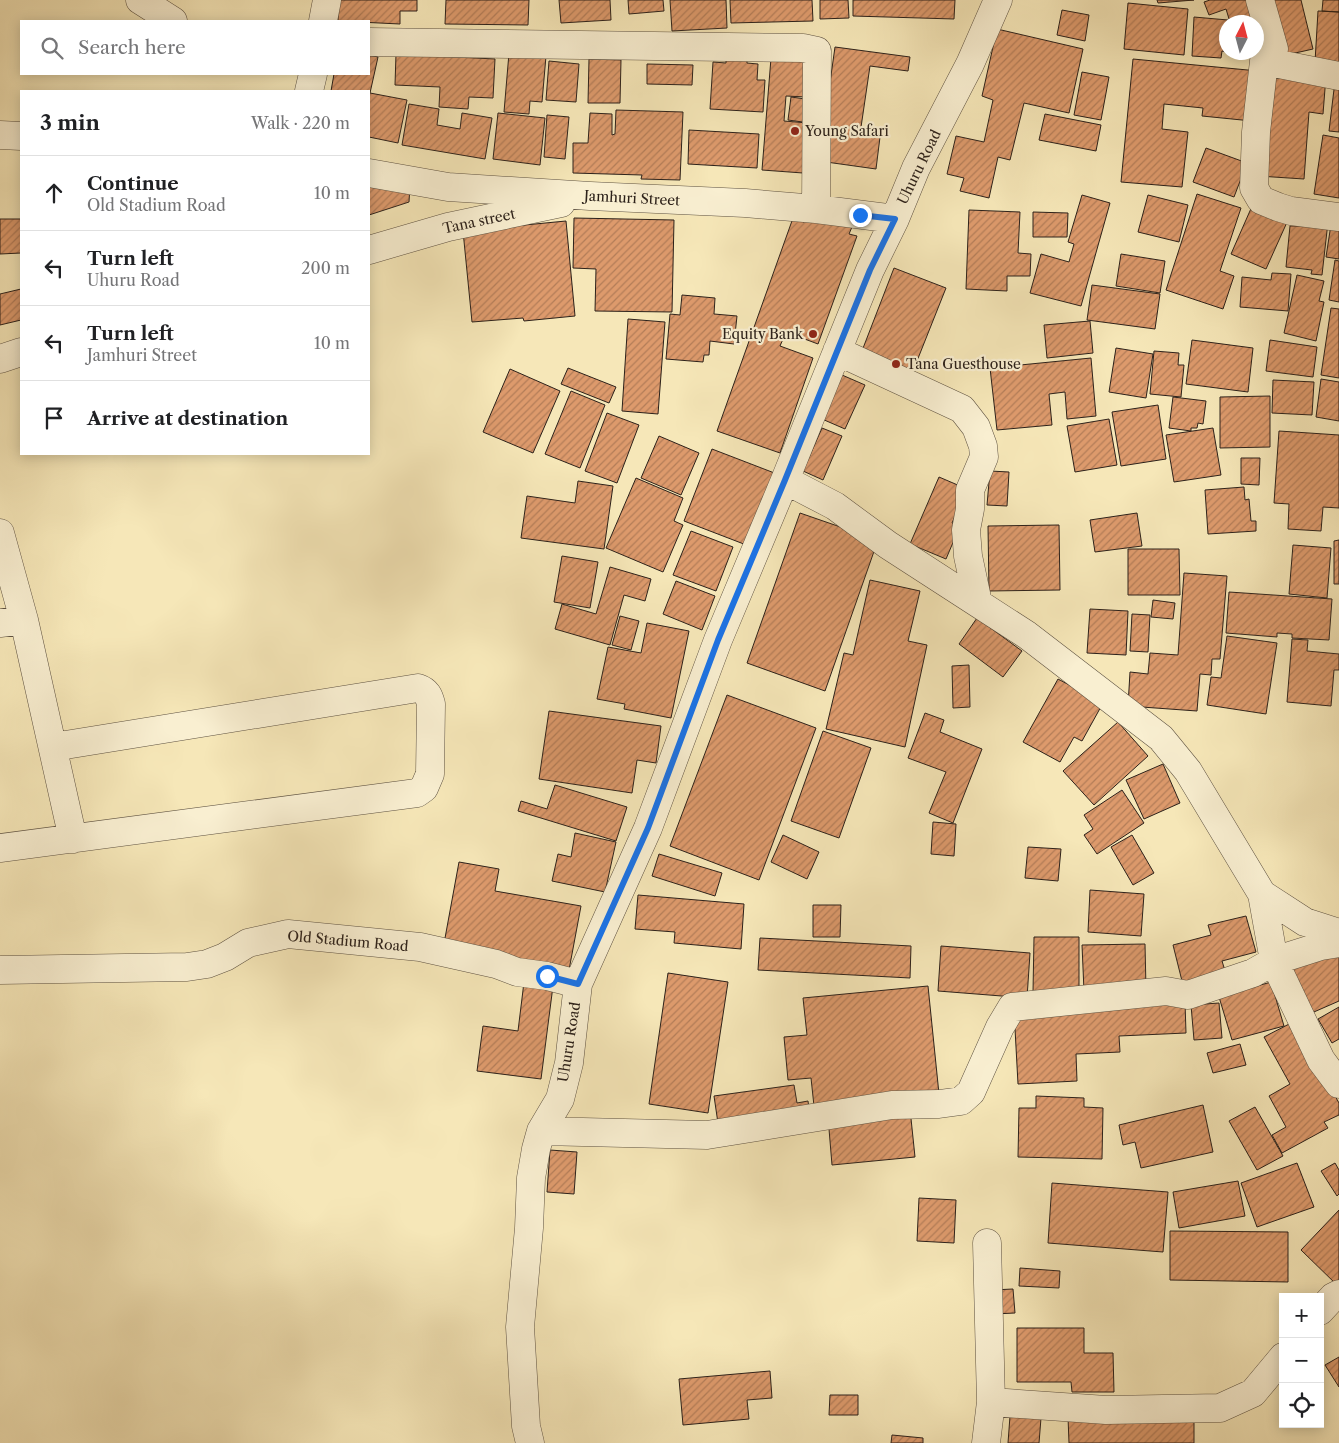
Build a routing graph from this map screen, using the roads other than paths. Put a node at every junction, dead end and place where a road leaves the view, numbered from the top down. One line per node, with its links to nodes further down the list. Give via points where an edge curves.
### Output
1 (140, 0): 5 (street)
2 (327, 0): 6 (street)
3 (998, 0): 19 (street, Uhuru Road, via 970,64 916,168)
4 (1260, 0): 8 (street, via 1274,49)
5 (171, 20)
6 (323, 20)
7 (370, 42): 17 (street, via 817,50)
8 (1264, 61): 10 (street); 18 (street, via 1254,188 1261,200 1278,207)
9 (313, 75): 11 (street)
10 (1339, 76)
11 (309, 90)
12 (0, 135): 13 (street)
13 (20, 136)
14 (370, 173): 15 (street, Jamhuri Street)
15 (448, 187): 16 (street, Jamhuri Street); 20 (street)
16 (590, 196): 17 (street, Jamhuri Street, via 744,202); 20 (street, Tana street)
17 (816, 209): 19 (street, Jamhuri Street)
18 (1339, 217)
19 (895, 219): 22 (street, Uhuru Road, via 870,270)
20 (448, 227): 21 (street, Tana street)
21 (370, 250)
22 (838, 351): 25 (street, Uhuru Road); 27 (street, via 962,409 976,427 984,457 970,490 966,530)
23 (20, 352): 24 (street)
24 (0, 359)
25 (785, 480): 27 (street, via 835,506 888,545); 37 (street, Uhuru Road, via 718,640 648,828)
26 (0, 533): 28 (street)
27 (978, 603): 32 (street, via 1026,635 1160,738 1188,771)
28 (12, 621): 29 (street)
29 (53, 747): 30 (street); 30 (street, via 418,688 428,694 431,704 430,774 424,788 417,793)
30 (73, 839): 31 (street)
31 (0, 848)
32 (1262, 894): 33 (street, via 1305,922); 35 (street)
33 (1339, 933)
34 (1339, 943): 35 (street)
35 (1274, 961): 38 (street, via 1321,1060); 39 (street, via 1253,973 1188,995 1166,991 1012,1006 972,1092 961,1101 892,1105 707,1135)
36 (0, 970): 37 (street, Old Stadium Road, via 187,967 225,957 248,943 288,934 420,947)
37 (578, 984): 39 (street, Uhuru Road, via 569,1063 560,1099)
38 (1339, 1084)
39 (541, 1131): 45 (street, Uhuru Road, via 531,1178 520,1327 526,1426)
40 (987, 1243): 44 (street)
41 (1339, 1294): 42 (street)
42 (1324, 1307)
43 (1279, 1362): 44 (street, via 1253,1393 1220,1408 1106,1410)
44 (991, 1402): 46 (street)
45 (530, 1443)
46 (986, 1443)

